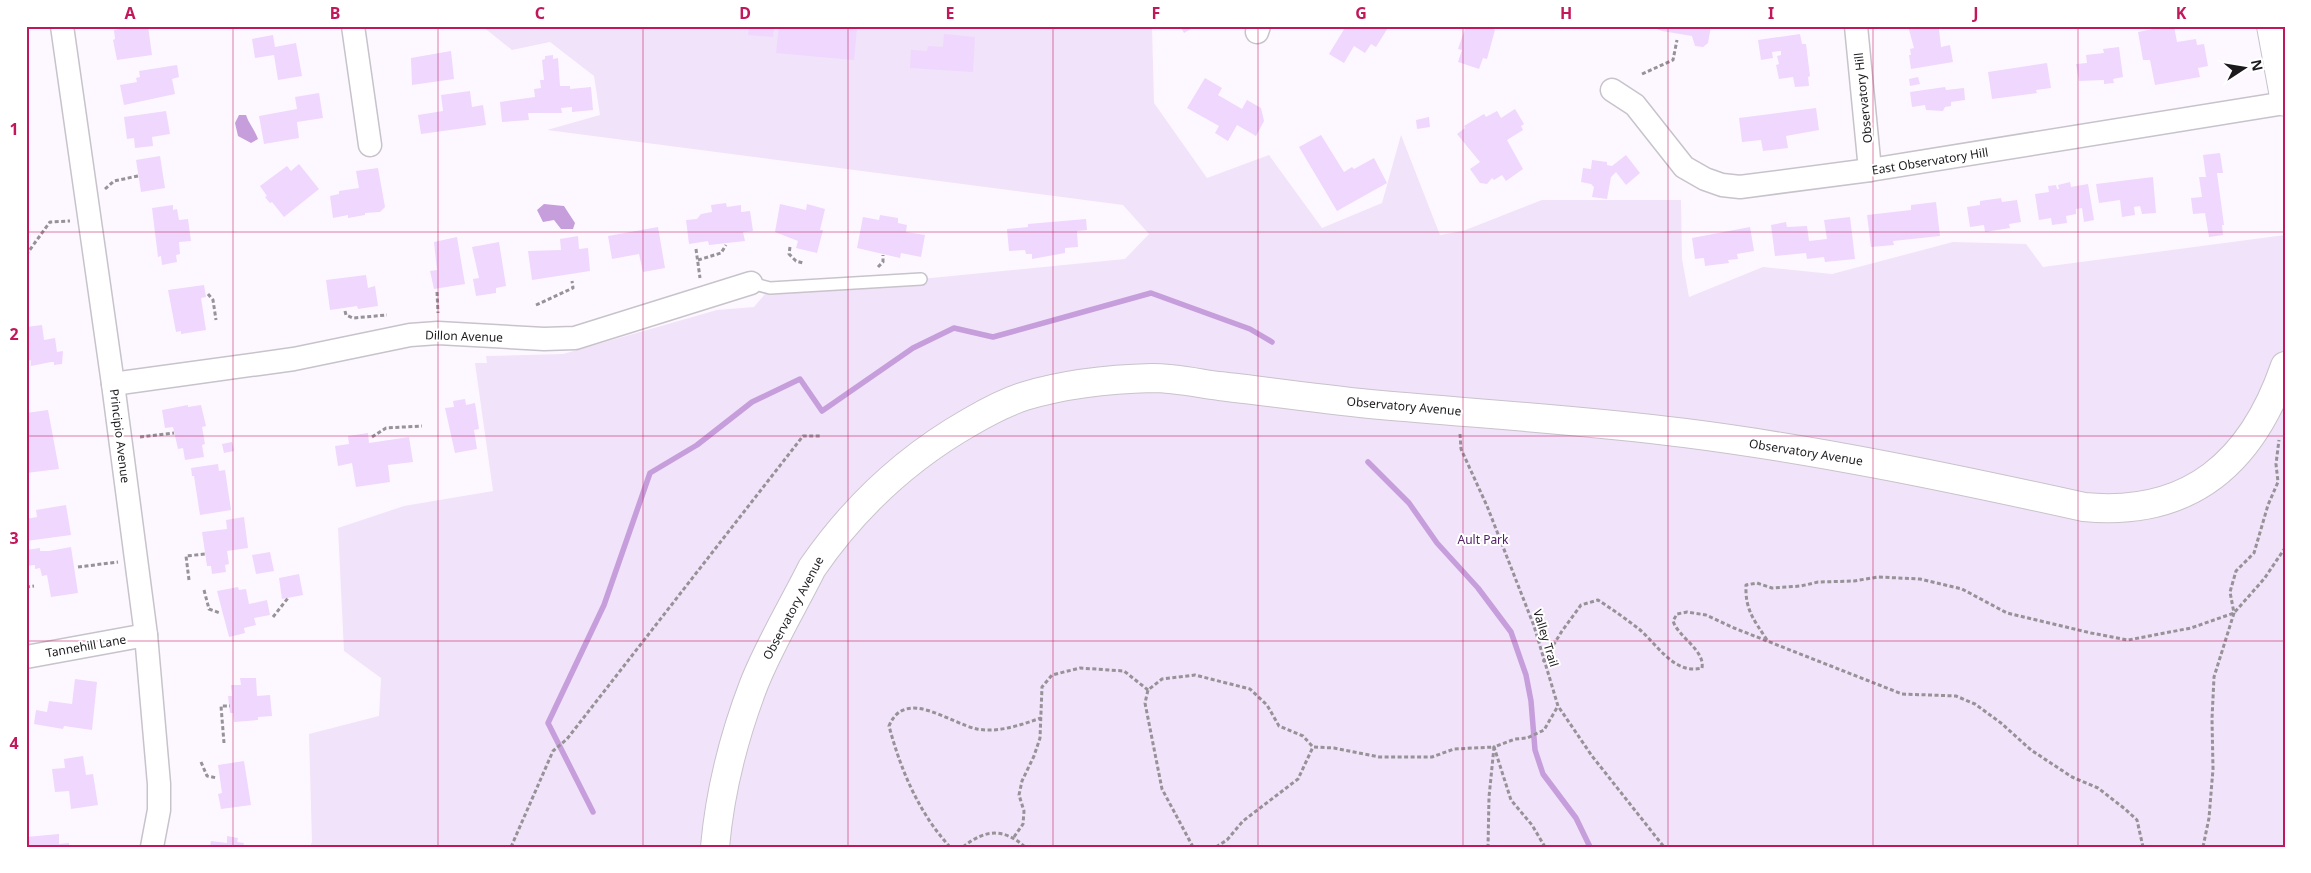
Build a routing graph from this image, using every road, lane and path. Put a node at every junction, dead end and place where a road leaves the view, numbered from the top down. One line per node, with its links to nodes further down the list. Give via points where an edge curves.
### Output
1 (62, 26): 30 (street, Principio Avenue)
2 (353, 26): 9 (street)
3 (1856, 26): 10 (street, Observatory Hill)
4 (2271, 26): 8 (street)
5 (1677, 40): 6 (path, via 1673,60)
6 (1642, 74)
7 (1612, 90): 10 (street, East Observatory Hill, via 1635,105 1684,167 1705,180 1740,187)
8 (2285, 103): 10 (street, East Observatory Hill)
9 (370, 145)
10 (1870, 170)
11 (138, 176): 12 (path, via 114,181)
12 (104, 189)
13 (70, 221): 17 (path, via 50,222)
14 (726, 245): 18 (path, via 721,253)
15 (790, 247): 19 (path, via 789,254)
16 (696, 249): 18 (path)
17 (26, 254)
18 (698, 260): 24 (path)
19 (803, 264)
20 (921, 279): 22 (lane, via 770,288)
21 (572, 281): 25 (path, via 573,288)
22 (751, 283): 24 (street, Dillon Avenue)
23 (208, 294): 28 (path, via 213,300)
24 (702, 298): 30 (street, Dillon Avenue, via 575,338 438,333 410,335 294,359)
25 (536, 305)
26 (346, 311): 27 (path, via 346,315 353,318)
27 (387, 315)
28 (216, 320)
29 (2285, 366): 31 (street, Observatory Avenue, via 2261,421 2217,474 2179,495 2154,504 2128,508 2084,507 1828,455 1687,433)
30 (113, 384): 36 (street, Principio Avenue)
31 (1459, 411): 53 (path, Valley Trail, via 1462,449 1524,598); 66 (street, Observatory Avenue, via 1379,405 1155,378 1091,383 1024,396 942,438 876,490 847,521 812,568 755,682 741,722 725,778)
32 (422, 426): 35 (path, via 386,428)
33 (174, 433): 36 (path)
34 (822, 436): 65 (path, via 803,436 567,739 553,751)
35 (372, 437)
36 (120, 439): 40 (street, Principio Avenue)
37 (2279, 440): 48 (path, via 2278,482 2254,553 2236,571 2230,592)
38 (2285, 548): 48 (path, via 2264,579)
39 (205, 554): 42 (path, via 186,556)
40 (136, 560): 41 (path); 50 (street, Principio Avenue)
41 (78, 567)
42 (189, 580)
43 (34, 586): 44 (path)
44 (26, 587)
45 (204, 590): 47 (path, via 209,609)
46 (288, 598): 49 (path)
47 (220, 613)
48 (2234, 613): 51 (path, via 2191,628 2128,640 2007,613 1962,589 1920,579 1878,577 1782,588 1757,583 1746,585 1745,601); 76 (path, via 2214,677 2213,769)
49 (273, 618)
50 (146, 635): 52 (street, Tannehill Lane); 64 (street, Principio Avenue, via 159,784 159,810)
51 (1768, 641): 53 (path, via 1706,615 1677,614 1673,621 1675,628 1699,653 1703,662 1702,668 1692,670 1681,667 1641,631 1598,600 1581,605); 75 (path, via 1902,694 1956,696 1975,704 2031,750 2072,777 2098,788 2125,809 2137,820)
52 (26, 657)
53 (1543, 662): 56 (path, Valley Trail)
54 (1148, 690): 57 (path, via 1124,671 1080,668 1052,675 1042,687); 59 (path, via 1162,679 1195,674 1250,689 1267,705 1279,726 1303,736); 70 (path, via 1145,703 1162,789)
55 (230, 706): 58 (path, via 221,706)
56 (1558, 706): 60 (path, via 1544,730); 74 (path, Valley Trail, via 1592,756)
57 (1040, 718): 63 (path, via 1040,738 1018,795 1024,811 1023,824); 67 (path, via 995,730 976,728 926,710 903,709 893,716 889,726 902,768 919,805)
58 (224, 743)
59 (1313, 747): 60 (path, via 1379,757 1432,757 1454,749); 71 (path, via 1298,779 1243,821 1227,840)
60 (1494, 747): 72 (path); 73 (path, via 1511,800)
61 (201, 762): 62 (path, via 207,776)
62 (217, 778)
63 (1014, 837): 68 (path, via 994,833 978,835); 69 (path)
64 (152, 847)
65 (511, 847)
66 (716, 847)
67 (950, 847)
68 (963, 847)
69 (1025, 847)
70 (1193, 847)
71 (1216, 847)
72 (1488, 847)
73 (1545, 847)
74 (1664, 847)
75 (2143, 847)
76 (2203, 847)

